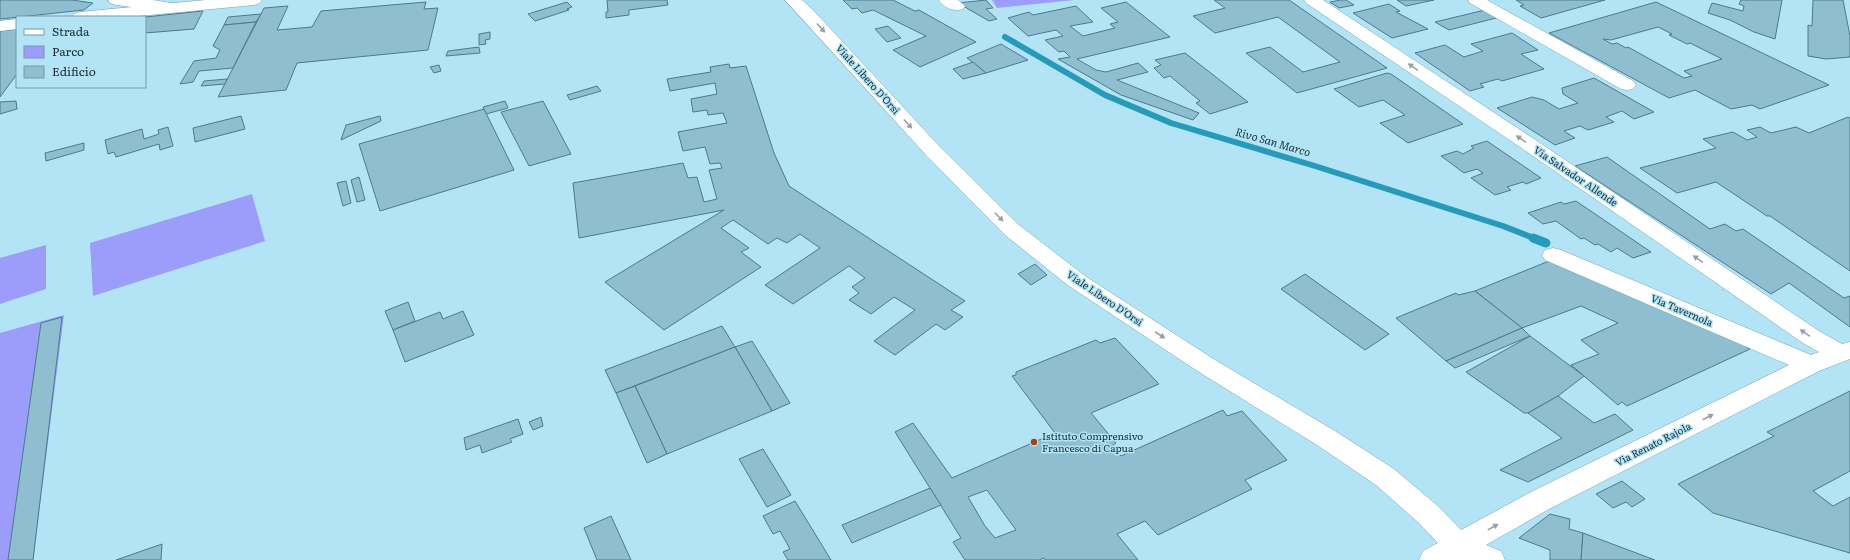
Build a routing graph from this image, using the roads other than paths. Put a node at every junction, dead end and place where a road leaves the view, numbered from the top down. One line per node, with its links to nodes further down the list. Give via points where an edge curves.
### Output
1 (116, 0): 6 (street)
2 (254, 0): 6 (street)
3 (793, 0): 14 (street, Viale Libero D'Orsi, one-way to 14, via 933,151 1012,230 1077,281 1385,477 1429,515)
4 (1312, 0): 12 (street, Via Salvador Allende, one-way to 4, via 1811,337)
5 (1476, 0): 10 (street)
6 (171, 7): 7 (street)
7 (89, 16)
8 (16, 24): 9 (street)
9 (0, 26)
10 (1627, 85)
11 (1553, 255): 13 (street, Via Tavernola)
12 (1844, 351): 13 (street, Via Renato Rajola)
13 (1811, 365): 14 (street, Via Renato Rajola, one-way to 13, via 1542,500)
14 (1458, 546): 15 (street, Via Renato Rajola); 16 (street)
15 (1433, 560)
16 (1491, 560)

